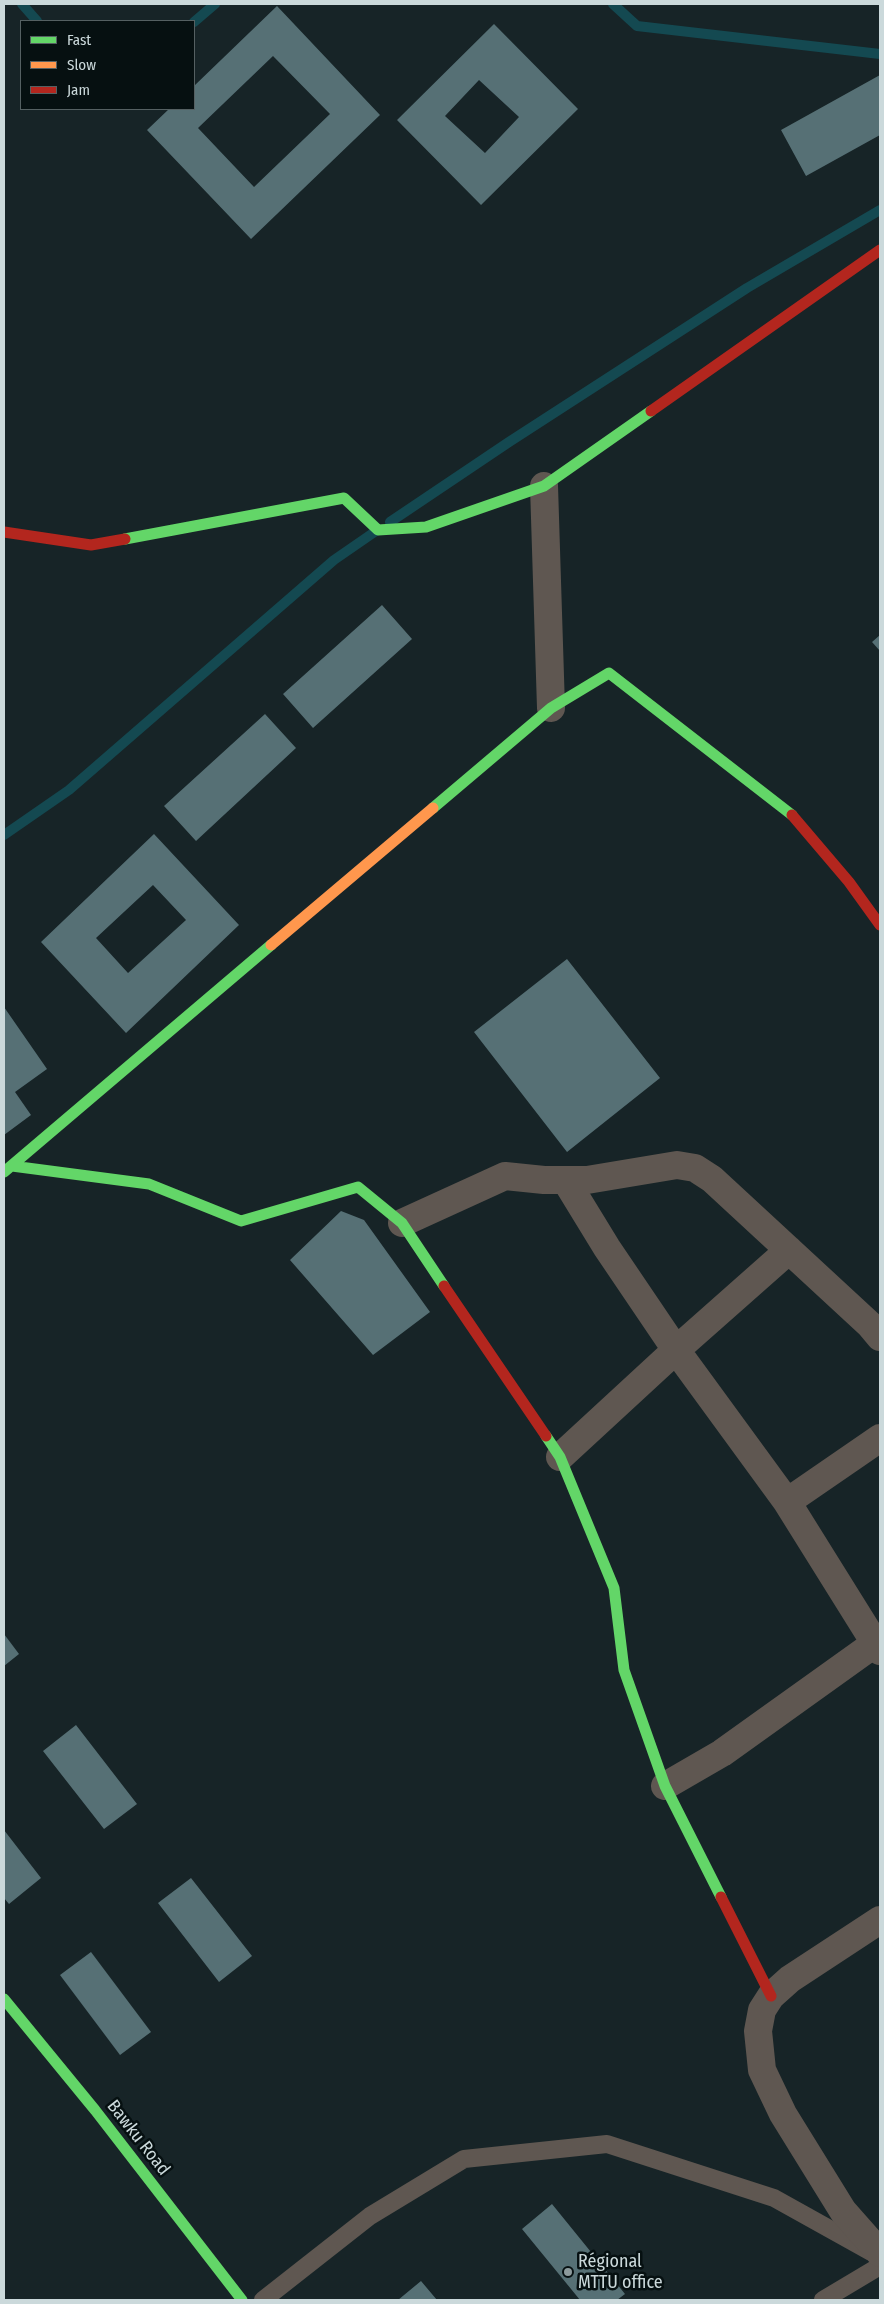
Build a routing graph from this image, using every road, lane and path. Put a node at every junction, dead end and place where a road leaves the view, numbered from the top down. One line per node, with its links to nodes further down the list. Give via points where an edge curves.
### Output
1 (880, 250): 2 (main road)
2 (544, 486): 3 (main road, via 426,527 408,529 378,530 344,498 91,545); 4 (street)
3 (4, 532)
4 (550, 708): 5 (main road, via 609,673 797,819); 6 (main road)
5 (880, 925)
6 (8, 1169): 8 (main road, via 149,1184 241,1221 358,1186)
7 (566, 1181): 8 (street, via 505,1176); 9 (street, via 677,1165 695,1168 712,1179); 11 (street)
8 (402, 1223): 13 (main road)
9 (789, 1250): 10 (street); 11 (street)
10 (880, 1337)
11 (676, 1350): 13 (street); 14 (street)
12 (880, 1438): 14 (street)
13 (560, 1457): 16 (main road, via 614,1588 624,1670)
14 (787, 1502): 15 (street)
15 (879, 1645): 16 (street, via 722,1753)
16 (665, 1786): 18 (main road)
17 (880, 1920): 18 (street, via 790,1979)
18 (771, 1996): 20 (street, via 759,2019 762,2070 783,2114 843,2211)
19 (4, 1999): 23 (main road, Bawku Road, via 95,2110)
20 (880, 2253)
21 (880, 2257): 24 (lane, via 774,2198 606,2144 464,2160 370,2216)
22 (880, 2266): 25 (lane)
23 (242, 2300)
24 (263, 2300)
25 (823, 2300)

